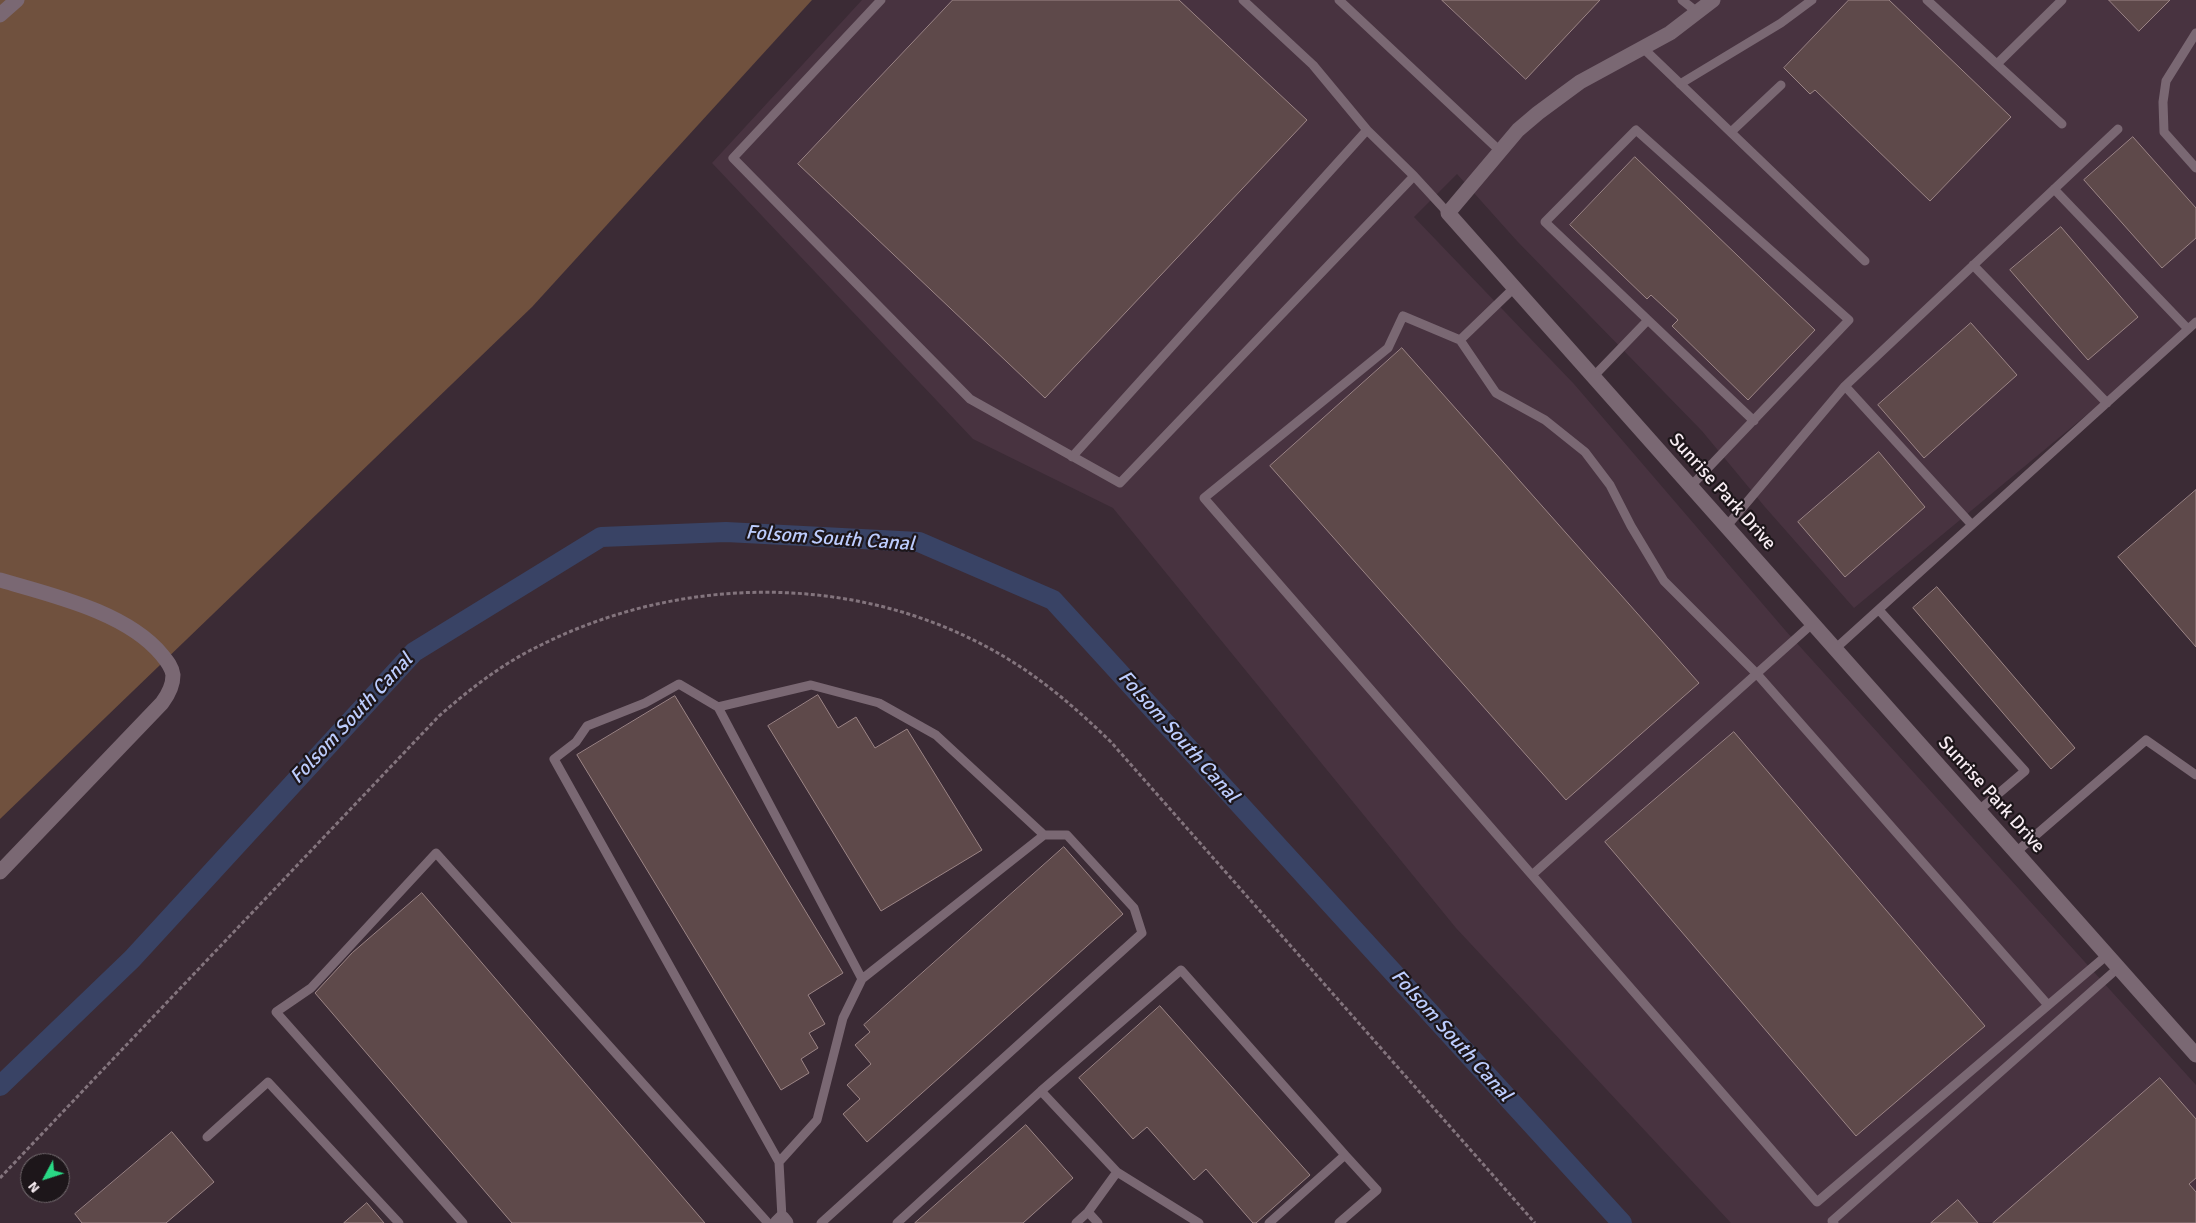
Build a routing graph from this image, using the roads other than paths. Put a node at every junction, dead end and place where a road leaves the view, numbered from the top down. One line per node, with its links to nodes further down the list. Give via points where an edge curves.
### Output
1 (17, 0): 11 (street)
2 (881, 0): 37 (lane, via 733,158 970,399)
3 (1243, 0): 19 (lane, via 1313,65)
4 (1339, 0): 21 (lane)
5 (1682, 0): 10 (lane)
6 (1713, 0): 10 (street)
7 (1812, 0): 15 (lane, via 1781,23)
8 (1927, 0): 14 (lane)
9 (2062, 0): 14 (lane)
10 (1697, 12): 13 (street)
11 (0, 16)
12 (2196, 33): 22 (lane, via 2166,81 2163,102 2164,132)
13 (1644, 49): 15 (lane); 21 (street, via 1558,97 1518,130)
14 (1997, 64): 17 (lane)
15 (1680, 84): 20 (lane)
16 (1781, 85): 20 (lane)
17 (2062, 124)
18 (2118, 129): 24 (lane)
19 (1367, 130): 23 (lane); 37 (lane)
20 (1731, 132): 26 (lane)
21 (1500, 151): 25 (street)
22 (2196, 168)
23 (1414, 176): 25 (lane); 37 (lane, via 1120,483)
24 (2054, 189): 27 (lane); 31 (lane)
25 (1448, 213): 28 (street, Sunrise Park Drive)
26 (1865, 261)
27 (1973, 266): 34 (lane); 35 (lane)
28 (1514, 288): 32 (lane); 33 (street, Sunrise Park Drive)
29 (1648, 320): 33 (lane); 36 (lane); 36 (lane, via 1545,222 1636,130 1849,320)
30 (2196, 322): 31 (lane)
31 (2188, 329): 35 (lane)
32 (1460, 340): 45 (lane, via 1496,393 1546,420 1585,452 1610,485 1664,580); 52 (lane, via 1403,316 1388,348 1204,498)
33 (1593, 377): 38 (street, Sunrise Park Drive)
34 (1845, 386): 39 (lane); 40 (lane)
35 (2107, 403): 39 (lane)
36 (1754, 421): 38 (lane)
37 (1072, 456)
38 (1690, 487): 40 (street, Sunrise Park Drive)
39 (1972, 525): 42 (lane)
40 (1726, 527): 43 (street, Sunrise Park Drive)
41 (0, 580): 51 (street, via 105,615 156,647 173,673 169,694 162,703)
42 (1879, 610): 44 (lane); 48 (lane, via 2025,771)
43 (1812, 624): 44 (street, Sunrise Park Drive); 45 (lane)
44 (1835, 650): 48 (street, Sunrise Park Drive)
45 (1757, 674): 52 (lane); 56 (lane)
46 (718, 707): 49 (lane, via 811,685 879,703 936,735); 55 (lane); 61 (lane, via 678,684 644,703 587,726 576,742 554,759)
47 (2196, 775): 50 (lane, via 2146,740)
48 (1978, 811): 50 (street, Sunrise Park Drive)
49 (1044, 835): 55 (lane); 67 (lane, via 1067,835 1134,908 1142,933)
50 (2016, 853): 53 (street, Sunrise Park Drive)
51 (0, 872)
52 (1532, 875): 56 (lane, via 1817,1202)
53 (2106, 956): 54 (street, Sunrise Park Drive); 56 (lane)
54 (2118, 968): 57 (street, Sunrise Park Drive); 74 (lane, via 1832,1221)
55 (862, 980): 61 (lane, via 844,1018 817,1120)
56 (2048, 1005)
57 (2196, 1055)
58 (1040, 1092): 60 (lane, via 1180,970); 62 (lane); 68 (lane)
59 (207, 1137): 65 (lane, via 268,1082)
60 (1345, 1155): 72 (lane); 73 (lane, via 1376,1190)
61 (779, 1162): 64 (lane)
62 (1117, 1172): 63 (lane); 71 (lane)
63 (1088, 1212): 69 (lane); 70 (lane)
64 (778, 1222): 66 (lane, via 436,853 311,988 276,1012)
65 (399, 1223)
66 (463, 1223)
67 (821, 1223)
68 (897, 1223)
69 (1076, 1223)
70 (1098, 1223)
71 (1199, 1223)
72 (1269, 1223)
73 (1338, 1223)
74 (1834, 1223)

